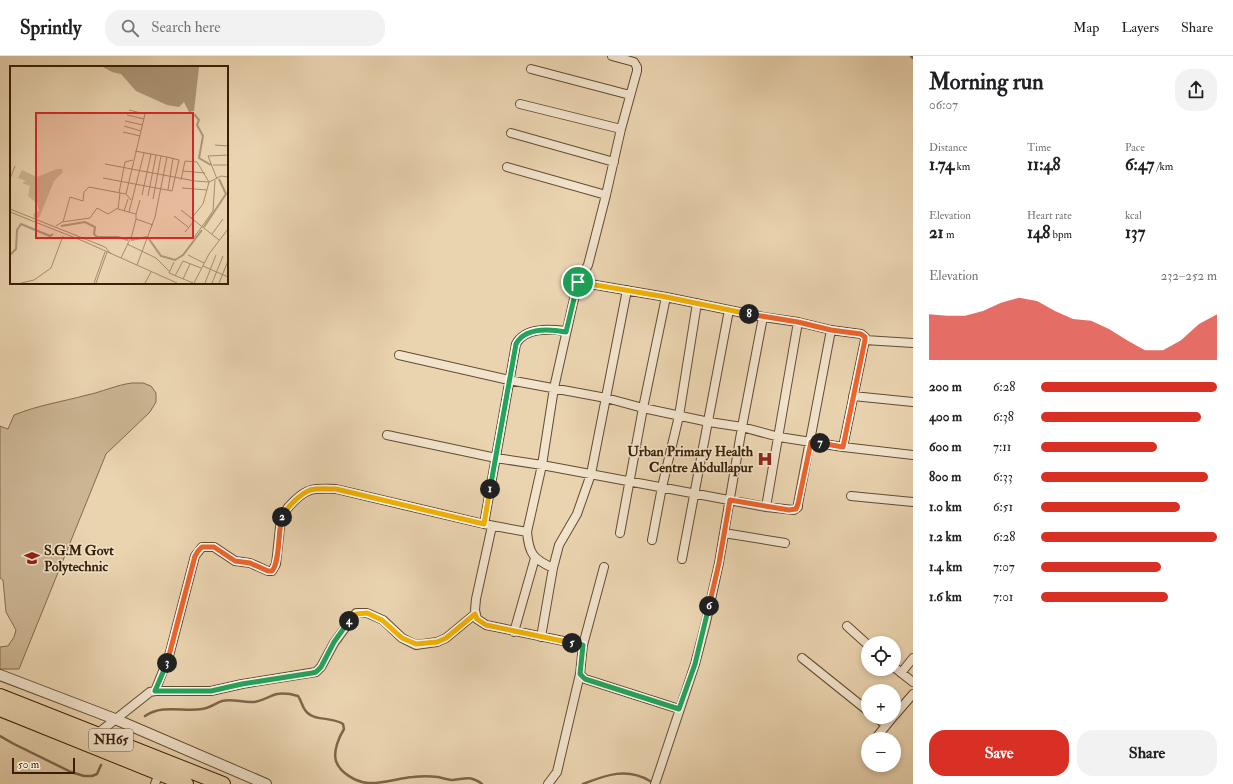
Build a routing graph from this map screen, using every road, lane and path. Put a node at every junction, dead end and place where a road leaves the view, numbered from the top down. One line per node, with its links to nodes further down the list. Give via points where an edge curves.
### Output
1 (612, 56): 3 (street, via 636,64)
2 (531, 69): 3 (street)
3 (630, 95): 5 (street)
4 (520, 104): 5 (street)
5 (621, 129): 7 (street)
6 (511, 133): 7 (street)
7 (614, 162): 9 (street)
8 (507, 167): 9 (street)
9 (606, 195): 10 (street, via 588,265)
10 (578, 282): 11 (street); 18 (street)
11 (627, 290): 12 (street); 25 (street)
12 (666, 297): 13 (street); 27 (street)
13 (697, 304): 14 (street); 28 (street)
14 (729, 310): 15 (street); 29 (street)
15 (763, 317): 16 (street); 30 (street)
16 (798, 322): 17 (street); 32 (street)
17 (831, 330): 19 (street, via 861,334); 33 (street)
18 (566, 332): 22 (street, via 542,330 522,336 516,344); 23 (street)
19 (865, 340): 20 (street); 24 (street)
20 (913, 343)
21 (399, 355): 22 (street)
22 (509, 380): 23 (street); 36 (street)
23 (554, 388): 25 (street); 37 (street)
24 (853, 396): 26 (street); 34 (street)
25 (606, 398): 27 (street); 38 (street)
26 (913, 402)
27 (643, 408): 28 (street); 39 (street)
28 (679, 416): 29 (street); 40 (street)
29 (709, 422): 30 (street); 41 (street)
30 (742, 427): 32 (street); 43 (street)
31 (387, 435): 36 (street)
32 (779, 437): 33 (street); 45 (street)
33 (811, 442): 34 (street); 45 (street, via 798,507 789,510)
34 (843, 447): 35 (street)
35 (913, 455)
36 (496, 458): 37 (street); 46 (street)
37 (542, 465): 38 (street); 47 (street)
38 (591, 474): 39 (street); 55 (street, via 577,514 559,545)
39 (629, 481): 40 (street); 48 (street)
40 (662, 487): 41 (street); 50 (street)
41 (695, 492): 43 (street); 53 (street)
42 (851, 496): 44 (street)
43 (730, 500): 45 (street); 49 (street)
44 (913, 502)
45 (766, 506)
46 (488, 525): 47 (street); 56 (street); 68 (street, via 336,489 309,490 294,501 281,518 276,564 272,571 235,561 214,547 202,547 198,551 169,656)
47 (526, 532): 52 (street, via 530,551)
48 (620, 533)
49 (724, 533): 51 (street); 74 (street, via 706,622)
50 (652, 540)
51 (785, 543)
52 (535, 558): 55 (street); 58 (street)
53 (682, 559)
54 (604, 566): 61 (street)
55 (553, 568): 59 (street)
56 (475, 614): 58 (street, via 477,619 486,625); 68 (street, via 446,638 437,642 416,644 402,638 382,620 367,613 356,614 334,642 316,672 218,690)
57 (847, 626): 60 (street)
58 (514, 632): 59 (street)
59 (541, 637): 61 (street)
60 (861, 639)
61 (583, 645): 65 (street)
62 (802, 658): 71 (street)
63 (913, 658): 64 (street)
64 (901, 673): 67 (street)
65 (580, 674): 74 (street, via 588,680); 83 (street, via 557,772)
66 (0, 675): 75 (street)
67 (913, 682)
68 (155, 691): 75 (street, via 144,696)
69 (913, 694): 72 (street)
70 (0, 696): 78 (highway, NH65)
71 (861, 705)
72 (901, 708)
73 (0, 709): 79 (highway, NH65)
74 (679, 709): 84 (street)
75 (115, 719): 78 (street); 82 (street)
76 (886, 725): 77 (street)
77 (880, 732)
78 (97, 734): 81 (highway, NH65)
79 (157, 779): 80 (highway, NH65)
80 (186, 784)
81 (223, 784)
82 (266, 784)
83 (548, 784)
84 (655, 784)

